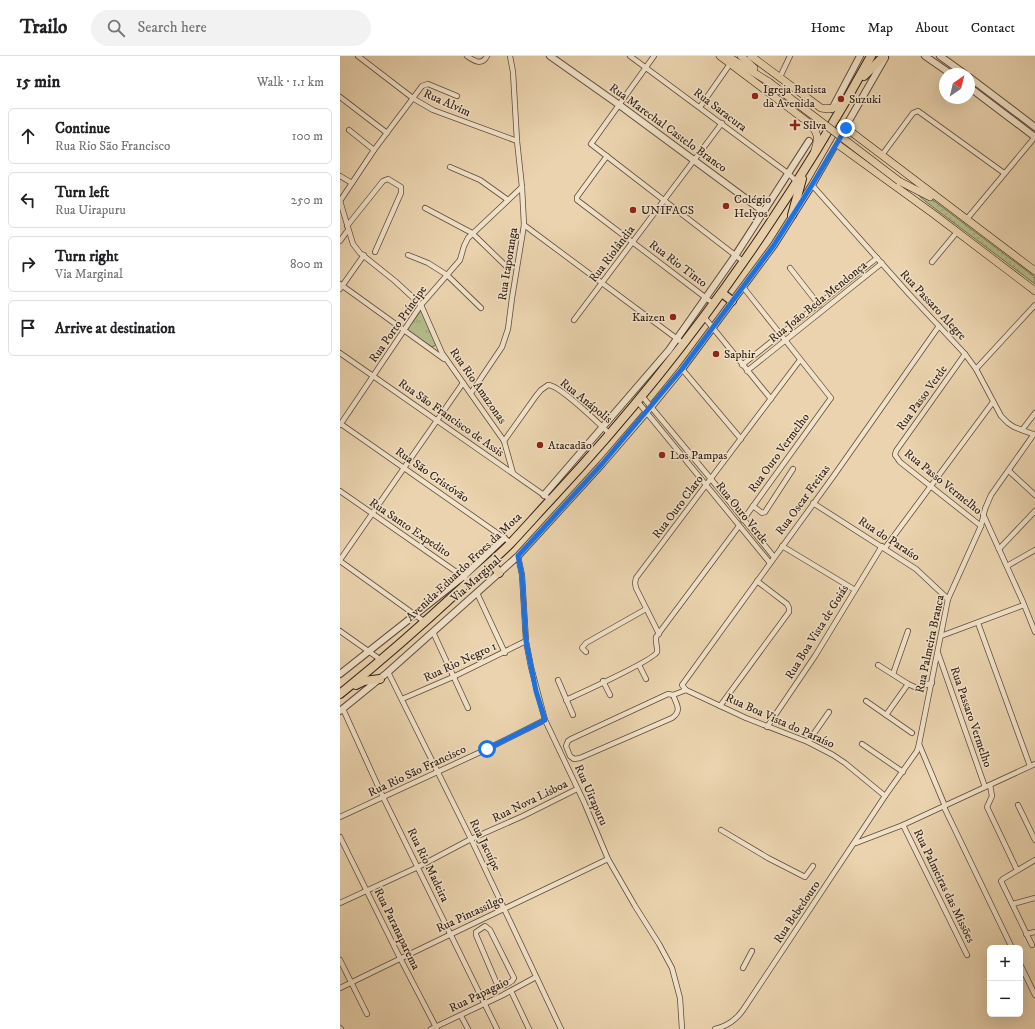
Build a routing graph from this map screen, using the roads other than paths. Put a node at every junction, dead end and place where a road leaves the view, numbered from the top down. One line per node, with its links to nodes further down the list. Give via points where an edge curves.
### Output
1 (358, 56): 31 (street, Rua Alvim)
2 (467, 56): 3 (street, via 476,62 485,60)
3 (487, 56)
4 (510, 56): 46 (street, Rua Itaporanga)
5 (550, 56): 32 (street, Rua Marechal Castelo Branco)
6 (630, 56): 21 (street, Rua Saracura)
7 (654, 56): 21 (street)
8 (720, 56): 19 (main road)
9 (727, 56): 24 (main road)
10 (742, 56): 24 (main road)
11 (751, 56): 23 (main road)
12 (790, 56): 23 (street)
13 (860, 56): 35 (street)
14 (871, 56): 25 (highway, Avenida Eduardo Froes da Mota)
15 (885, 56): 25 (highway); 40 (street, Via Marginal)
16 (925, 56): 20 (street)
17 (940, 56): 18 (street)
18 (946, 60): 20 (street); 22 (street)
19 (730, 64): 33 (street); 39 (main road)
20 (941, 67)
21 (645, 68): 32 (street); 33 (street, Rua Saracura)
22 (957, 68)
23 (780, 77): 34 (main road)
24 (769, 82): 60 (main road, bridge)
25 (857, 82): 29 (highway, Avenida Eduardo Froes da Mota)
26 (975, 82): 36 (street)
27 (975, 92): 37 (street)
28 (457, 96): 31 (street, via 426,84)
29 (849, 96): 35 (main road, via 842,104); 51 (highway, Avenida Eduardo Froes da Mota)
30 (340, 97): 43 (street)
31 (414, 99): 43 (street); 46 (street, Rua Alvim, via 447,116)
32 (618, 104): 53 (street, via 590,144); 54 (street, Rua Marechal Castelo Branco)
33 (700, 107): 38 (street, Rua Saracura)
34 (821, 108): 35 (main road); 39 (main road, via 817,119)
35 (832, 109)
36 (1015, 112): 37 (street); 41 (street)
37 (1011, 118): 45 (street)
38 (722, 123): 54 (street, Rua Riolândia); 57 (street, Rua Saracura)
39 (809, 123): 51 (main road, via 818,136)
40 (846, 128): 44 (main road); 48 (street, Via Marginal)
41 (1035, 128)
42 (349, 130): 50 (street)
43 (387, 134): 50 (street)
44 (856, 136): 49 (main road, via 844,138); 52 (main road)
45 (1035, 137): 58 (street)
46 (517, 141): 64 (street, Rua Itaporanga)
47 (809, 141): 57 (street)
48 (837, 144): 49 (main road); 63 (street, Via Marginal)
49 (846, 149): 72 (main road)
50 (374, 150): 62 (street)
51 (813, 155): 56 (highway, Avenida Eduardo Froes da Mota)
52 (882, 155): 58 (street, via 913,113 918,111); 68 (main road)
53 (608, 156): 66 (street); 80 (street, Rua Rio Tinto, via 577,199)
54 (694, 160): 66 (street, Rua Riolândia); 70 (street, Rua Marechal Castelo Branco)
55 (450, 167): 65 (street, via 480,180)
56 (804, 171): 61 (highway, Avenida Eduardo Froes da Mota); 71 (highway)
57 (789, 174): 61 (street, Rua Saracura); 70 (street)
58 (1004, 174): 74 (street)
59 (340, 176): 62 (street)
60 (899, 181): 68 (main road); 72 (main road)
61 (797, 182): 73 (highway, Avenida Eduardo Froes da Mota)
62 (352, 183): 67 (street)
63 (812, 185): 71 (street, Via Marginal); 85 (street, Rua Passaro Alegre)
64 (522, 187): 65 (street, Rua Porto Príncipe); 75 (street, Rua Itaporanga)
65 (508, 200): 78 (street, Rua Porto Príncipe)
66 (664, 200): 80 (street, Rua Riolândia); 84 (street)
67 (340, 201): 76 (street, Rua Rio Amazonas)
68 (946, 205): 74 (main road)
69 (425, 208): 78 (street)
70 (764, 212): 73 (street, Rua Marechal Castelo Branco); 84 (street)
71 (792, 215): 95 (street, Via Marginal)
72 (935, 215): 77 (main road)
73 (773, 219): 86 (highway, Avenida Eduardo Froes da Mota)
74 (966, 220): 91 (main road)
75 (524, 225): 93 (street); 123 (street, Rua Itaporanga, via 508,329 502,347)
76 (348, 228): 79 (street); 81 (street, via 383,181 388,179 401,187 399,199); 82 (street, Rua Rio Amazonas, via 353,244)
77 (957, 232): 87 (street); 96 (main road)
78 (472, 233): 89 (street); 92 (street, Rua Porto Príncipe, via 465,242 460,260)
79 (340, 241)
80 (633, 243): 93 (street, Rua Riolândia); 98 (street, Rua Rio Tinto)
81 (375, 252)
82 (364, 255): 94 (street); 101 (street, Rua Rio Amazonas)
83 (408, 255): 92 (street)
84 (735, 256): 86 (street); 98 (street)
85 (877, 258): 88 (street, Rua Passaro Alegre); 102 (street, Rua João Beda Mendonça)
86 (744, 262): 97 (highway, Avenida Eduardo Froes da Mota)
87 (932, 262)
88 (882, 263): 107 (street, Rua Passaro Alegre); 111 (street, Rua João Beda Mendonça)
89 (507, 267)
90 (790, 268): 102 (street)
91 (1035, 271)
92 (447, 275): 101 (street, Rua Porto Príncipe); 104 (street)
93 (602, 284): 106 (street, Rua Riolândia); 112 (street)
94 (341, 286): 109 (street)
95 (743, 287): 99 (street, Via Marginal); 110 (street)
96 (1035, 291)
97 (722, 293): 99 (highway); 100 (highway, Avenida Eduardo Froes da Mota)
98 (706, 298): 100 (street, Rua Rio Tinto); 112 (street)
99 (732, 301): 108 (street, Via Marginal)
100 (714, 304): 105 (highway, Avenida Eduardo Froes da Mota)
101 (421, 305): 109 (street, Rua Porto Príncipe); 116 (street, Rua Rio Amazonas)
102 (819, 305): 110 (street, Rua João Beda Mendonça)
103 (1035, 305): 119 (street)
104 (481, 308)
105 (704, 317): 108 (street); 112 (highway, Avenida Eduardo Froes da Mota)
106 (574, 320)
107 (939, 326): 114 (street, Rua Passaro Alegre); 149 (street, Rua Oscar Freitas)
108 (713, 328): 117 (street); 118 (street, Via Marginal)
109 (404, 329): 116 (street); 121 (street, Rua Porto Príncipe)
110 (780, 335): 111 (street); 117 (street, Rua João Beda Mendonça)
111 (785, 341): 115 (street); 120 (street, Rua João Beda Mendonça)
112 (680, 342): 124 (highway, Avenida Eduardo Froes da Mota); 132 (street)
113 (340, 353): 121 (street, Rua São Francisco de Assis)
114 (965, 354): 119 (street, Rua Passaro Alegre); 138 (street, Rua Passo Verde)
115 (800, 360): 125 (street, Rua Ouro Claro); 150 (street, Rua Ouro Vermelho, via 830,398)
116 (448, 362): 122 (street, Rua Rio Amazonas)
117 (742, 365): 120 (street)
118 (682, 369): 127 (street, Via Marginal); 136 (street)
119 (976, 369): 126 (street, Rua Passaro Alegre)
120 (747, 371): 125 (street)
121 (373, 376): 130 (street, Rua São Francisco de Assis); 131 (street, Rua Porto Príncipe)
122 (463, 383): 123 (street, Rua Rio Amazonas); 130 (street)
123 (471, 392): 137 (street, Rua Rio Amazonas)
124 (640, 399): 127 (street, Rua Ouro Verde); 128 (street, Rua Ouro Verde); 134 (highway, Avenida Eduardo Froes da Mota)
125 (771, 399): 136 (street, Rua Ouro Claro)
126 (992, 402): 133 (street, Rua Passaro Alegre, via 1008,423); 145 (street, Rua Boa Vista de Goiás)
127 (652, 407): 128 (street, Via Marginal); 143 (street, Rua Ouro Verde)
128 (646, 413): 144 (street, Rua Ouro Verde); 162 (street, Via Marginal)
129 (1035, 413): 133 (street)
130 (437, 420): 139 (street); 142 (street, Rua São Francisco de Assis)
131 (340, 424): 139 (street, Rua São Cristóvão)
132 (604, 428): 134 (street, Rua Anápolis); 137 (street, Rua Anápolis, via 565,394 548,385 541,390); 148 (street)
133 (1022, 430): 135 (street, Rua Passaro Alegre)
134 (610, 434): 148 (highway, Avenida Eduardo Froes da Mota)
135 (1034, 435): 141 (street, Rua Palmeira Branca)
136 (741, 439): 143 (street, Rua Ouro Claro)
137 (504, 441): 142 (street, Rua Rio Amazonas)
138 (895, 453): 145 (street, Rua Passo Vermelho, via 900,462)
139 (404, 467): 152 (street); 157 (street, Rua São Cristóvão)
140 (794, 469): 150 (street, via 765,512 762,513)
141 (1009, 471): 147 (street); 153 (street, Rua Palmeira Branca, via 991,495)
142 (513, 473): 148 (street, Rua São Francisco de Assis)
143 (711, 479): 144 (street, Rua Ouro Claro); 154 (street, Rua Ouro Verde)
144 (706, 485): 155 (street, Rua Ouro Verde); 175 (street, Rua Ouro Claro, via 636,578 636,588)
145 (930, 486): 156 (street, Rua Passo Vermelho); 159 (street, Rua Boa Vista de Goiás)
146 (340, 491): 152 (street, Rua Santo Expedito)
147 (1035, 495)
148 (548, 498): 157 (highway, Avenida Eduardo Froes da Mota)
149 (813, 503): 158 (street, Rua Oscar Freitas); 159 (street, Rua do Paraíso)
150 (753, 506): 154 (street, Rua Ouro Vermelho)
151 (1035, 511): 160 (street)
152 (372, 514): 164 (street); 169 (street, Rua Santo Expedito)
153 (983, 514): 156 (street, Rua Palmeira Branca); 160 (street)
154 (743, 520): 163 (street, Rua Ouro Verde)
155 (739, 526): 166 (street, Rua Ouro Verde); 183 (street)
156 (981, 526): 173 (street, Rua Palmeira Branca)
157 (508, 540): 165 (highway, Avenida Eduardo Froes da Mota); 169 (street)
158 (782, 546): 163 (street, Rua Oscar Freitas); 171 (street)
159 (884, 547): 171 (street, Rua Boa Vista de Goiás); 173 (street, Rua do Paraíso, via 916,569)
160 (999, 549): 167 (street)
161 (1035, 550): 167 (street)
162 (518, 556): 168 (street, Via Marginal); 185 (street, Rua Uirapuru, via 522,575)
163 (774, 557): 166 (street, Rua Oscar Freitas)
164 (340, 561): 176 (street)
165 (491, 562): 168 (highway); 169 (highway, Avenida Eduardo Froes da Mota)
166 (770, 563): 170 (street, Rua Oscar Freitas)
167 (1006, 566): 174 (street)
168 (499, 573): 172 (street, Via Marginal)
169 (467, 579): 176 (street); 177 (highway, Avenida Eduardo Froes da Mota)
170 (757, 581): 203 (street, Rua Oscar Freitas); 211 (street, via 787,604 789,612)
171 (855, 590): 218 (street, Rua Boa Vista de Goiás, via 815,656)
172 (477, 593): 181 (street, Via Marginal); 187 (street)
173 (948, 599): 184 (street, Rua Palmeira Branca)
174 (1024, 605): 178 (street); 182 (street)
175 (646, 609): 183 (street, Rua Ouro Claro); 188 (street, via 586,643 582,648)
176 (415, 614): 177 (street); 186 (street)
177 (425, 622): 190 (highway, Avenida Eduardo Froes da Mota)
178 (978, 623): 184 (street); 223 (street)
179 (340, 631): 186 (street)
180 (908, 631): 195 (street)
181 (433, 632): 193 (street, Via Marginal); 196 (street)
182 (1035, 632)
183 (659, 634): 191 (street, via 655,640 656,654)
184 (941, 636): 189 (street, Rua Palmeira Branca)
185 (526, 641): 187 (street, Rua Rio Negro 1); 217 (street, Rua Uirapuru)
186 (368, 651): 190 (street); 194 (street)
187 (505, 652): 196 (street, Rua Rio Negro 1)
188 (586, 652)
189 (938, 653): 202 (street, Rua Palmeira Branca); 226 (street, Rua Passaro Vermelho)
190 (381, 660): 205 (highway, Avenida Eduardo Froes da Mota)
191 (639, 665): 198 (street); 200 (street)
192 (878, 666): 195 (street)
193 (388, 672): 197 (street, Via Marginal); 208 (street, Rua Jacuípe)
194 (340, 674)
195 (893, 674): 201 (street)
196 (453, 677): 208 (street, Rua Rio Negro 1); 212 (street)
197 (380, 679): 205 (highway, via 364,681); 213 (street, Via Marginal)
198 (646, 679)
199 (558, 680): 209 (street)
200 (603, 681): 206 (street); 209 (street)
201 (908, 684): 202 (street, via 918,688); 216 (street)
202 (932, 684): 222 (street, Rua Palmeira Branca)
203 (682, 685): 204 (street, Rua Boa Vista do Paraíso)
204 (686, 690): 207 (street); 211 (street, Rua Boa Vista do Paraíso)
205 (342, 692)
206 (610, 695)
207 (673, 695): 207 (street, via 668,694 571,738 566,746 570,756 574,759 580,758 672,718 679,710)
208 (402, 699): 224 (street, Rua Jacuípe)
209 (566, 700): 215 (street)
210 (866, 701): 216 (street)
211 (720, 706): 218 (street, Rua Boa Vista do Paraíso)
212 (468, 708)
213 (342, 710): 229 (street, Rua Rio Madeira)
214 (829, 712): 220 (street)
215 (573, 715)
216 (886, 715): 219 (street)
217 (545, 720): 224 (street, Rua Rio São Francisco); 227 (street, Rua Uirapuru)
218 (767, 727): 220 (street, Rua Boa Vista do Paraíso)
219 (912, 733)
220 (808, 742): 228 (street, Rua Boa Vista do Paraíso, via 845,763)
221 (862, 744): 225 (street)
222 (919, 744): 225 (street, Rua Palmeira Branca, via 914,757); 231 (street)
223 (1032, 765): 226 (street)
224 (437, 772): 229 (street, Rua Rio São Francisco); 236 (street, Rua Jacuípe)
225 (903, 772): 228 (street, Rua Palmeira Branca)
226 (988, 786): 231 (street); 243 (street, via 992,796 987,807)
227 (577, 789): 236 (street, Rua Nova Lisboa); 239 (street, Rua Uirapuru)
228 (885, 796): 238 (street, Rua Bebedouro)
229 (383, 797): 232 (street, Rua Rio São Francisco); 242 (street, Rua Rio Madeira)
230 (1018, 805): 237 (street)
231 (945, 807): 233 (street); 254 (street)
232 (340, 817)
233 (903, 825): 238 (street); 257 (street, Rua Palmeiras das Missões)
234 (720, 830): 241 (street, via 805,877)
235 (340, 837): 244 (street, Rua Paranaparema)
236 (471, 839): 242 (street, Rua Nova Lisboa); 248 (street, Rua Jacuípe)
237 (1035, 840)
238 (856, 843): 277 (street, Rua Bebedouro, via 740,1014 729,1024)
239 (608, 859): 248 (street, Rua Pintassilgo); 276 (street, Rua Uirapuru, via 672,968 680,998)
240 (1035, 860): 243 (street)
241 (813, 866)
242 (418, 867): 244 (street, Rua Nova Lisboa); 252 (street, Rua Rio Madeira)
243 (1017, 870): 247 (street, via 1002,880)
244 (367, 891): 246 (street, Rua Nova Lisboa); 258 (street, Rua Paranaparema)
245 (1035, 898): 247 (street)
246 (340, 903)
247 (1012, 904): 253 (street)
248 (505, 909): 249 (street, Rua Pintassilgo); 262 (street, Rua Jacuípe)
249 (478, 922): 250 (street); 252 (street, Rua Pintassilgo)
250 (481, 928): 250 (street, via 476,932 476,936 497,984 503,986 514,978 490,930 485,926)
251 (1035, 932): 253 (street)
252 (451, 934): 258 (street, Rua Pintassilgo); 267 (street, Rua Rio Madeira)
253 (1026, 934): 255 (street)
254 (1011, 945)
255 (1032, 945)
256 (752, 951): 260 (street)
257 (967, 955)
258 (400, 958): 263 (street, Rua Pintassilgo); 270 (street, Rua Paranaparema)
259 (340, 960): 263 (street)
260 (742, 968)
261 (1023, 970): 266 (street)
262 (536, 977): 265 (street, Rua Papagaio); 275 (street, Rua Jacuípe)
263 (352, 982): 264 (street, Rua Pintassilgo); 268 (street)
264 (340, 988)
265 (511, 991): 267 (street, Rua Papagaio); 274 (street)
266 (1035, 995)
267 (485, 1004): 269 (street, Rua Papagaio); 273 (street, Rua Rio Madeira)
268 (367, 1014)
269 (461, 1016): 270 (street, Rua Papagaio); 272 (street)
270 (436, 1028): 271 (street, Rua Papagaio)
271 (431, 1029)
272 (468, 1029)
273 (497, 1029)
274 (529, 1029)
275 (561, 1029)
276 (682, 1029)
277 (715, 1029)

